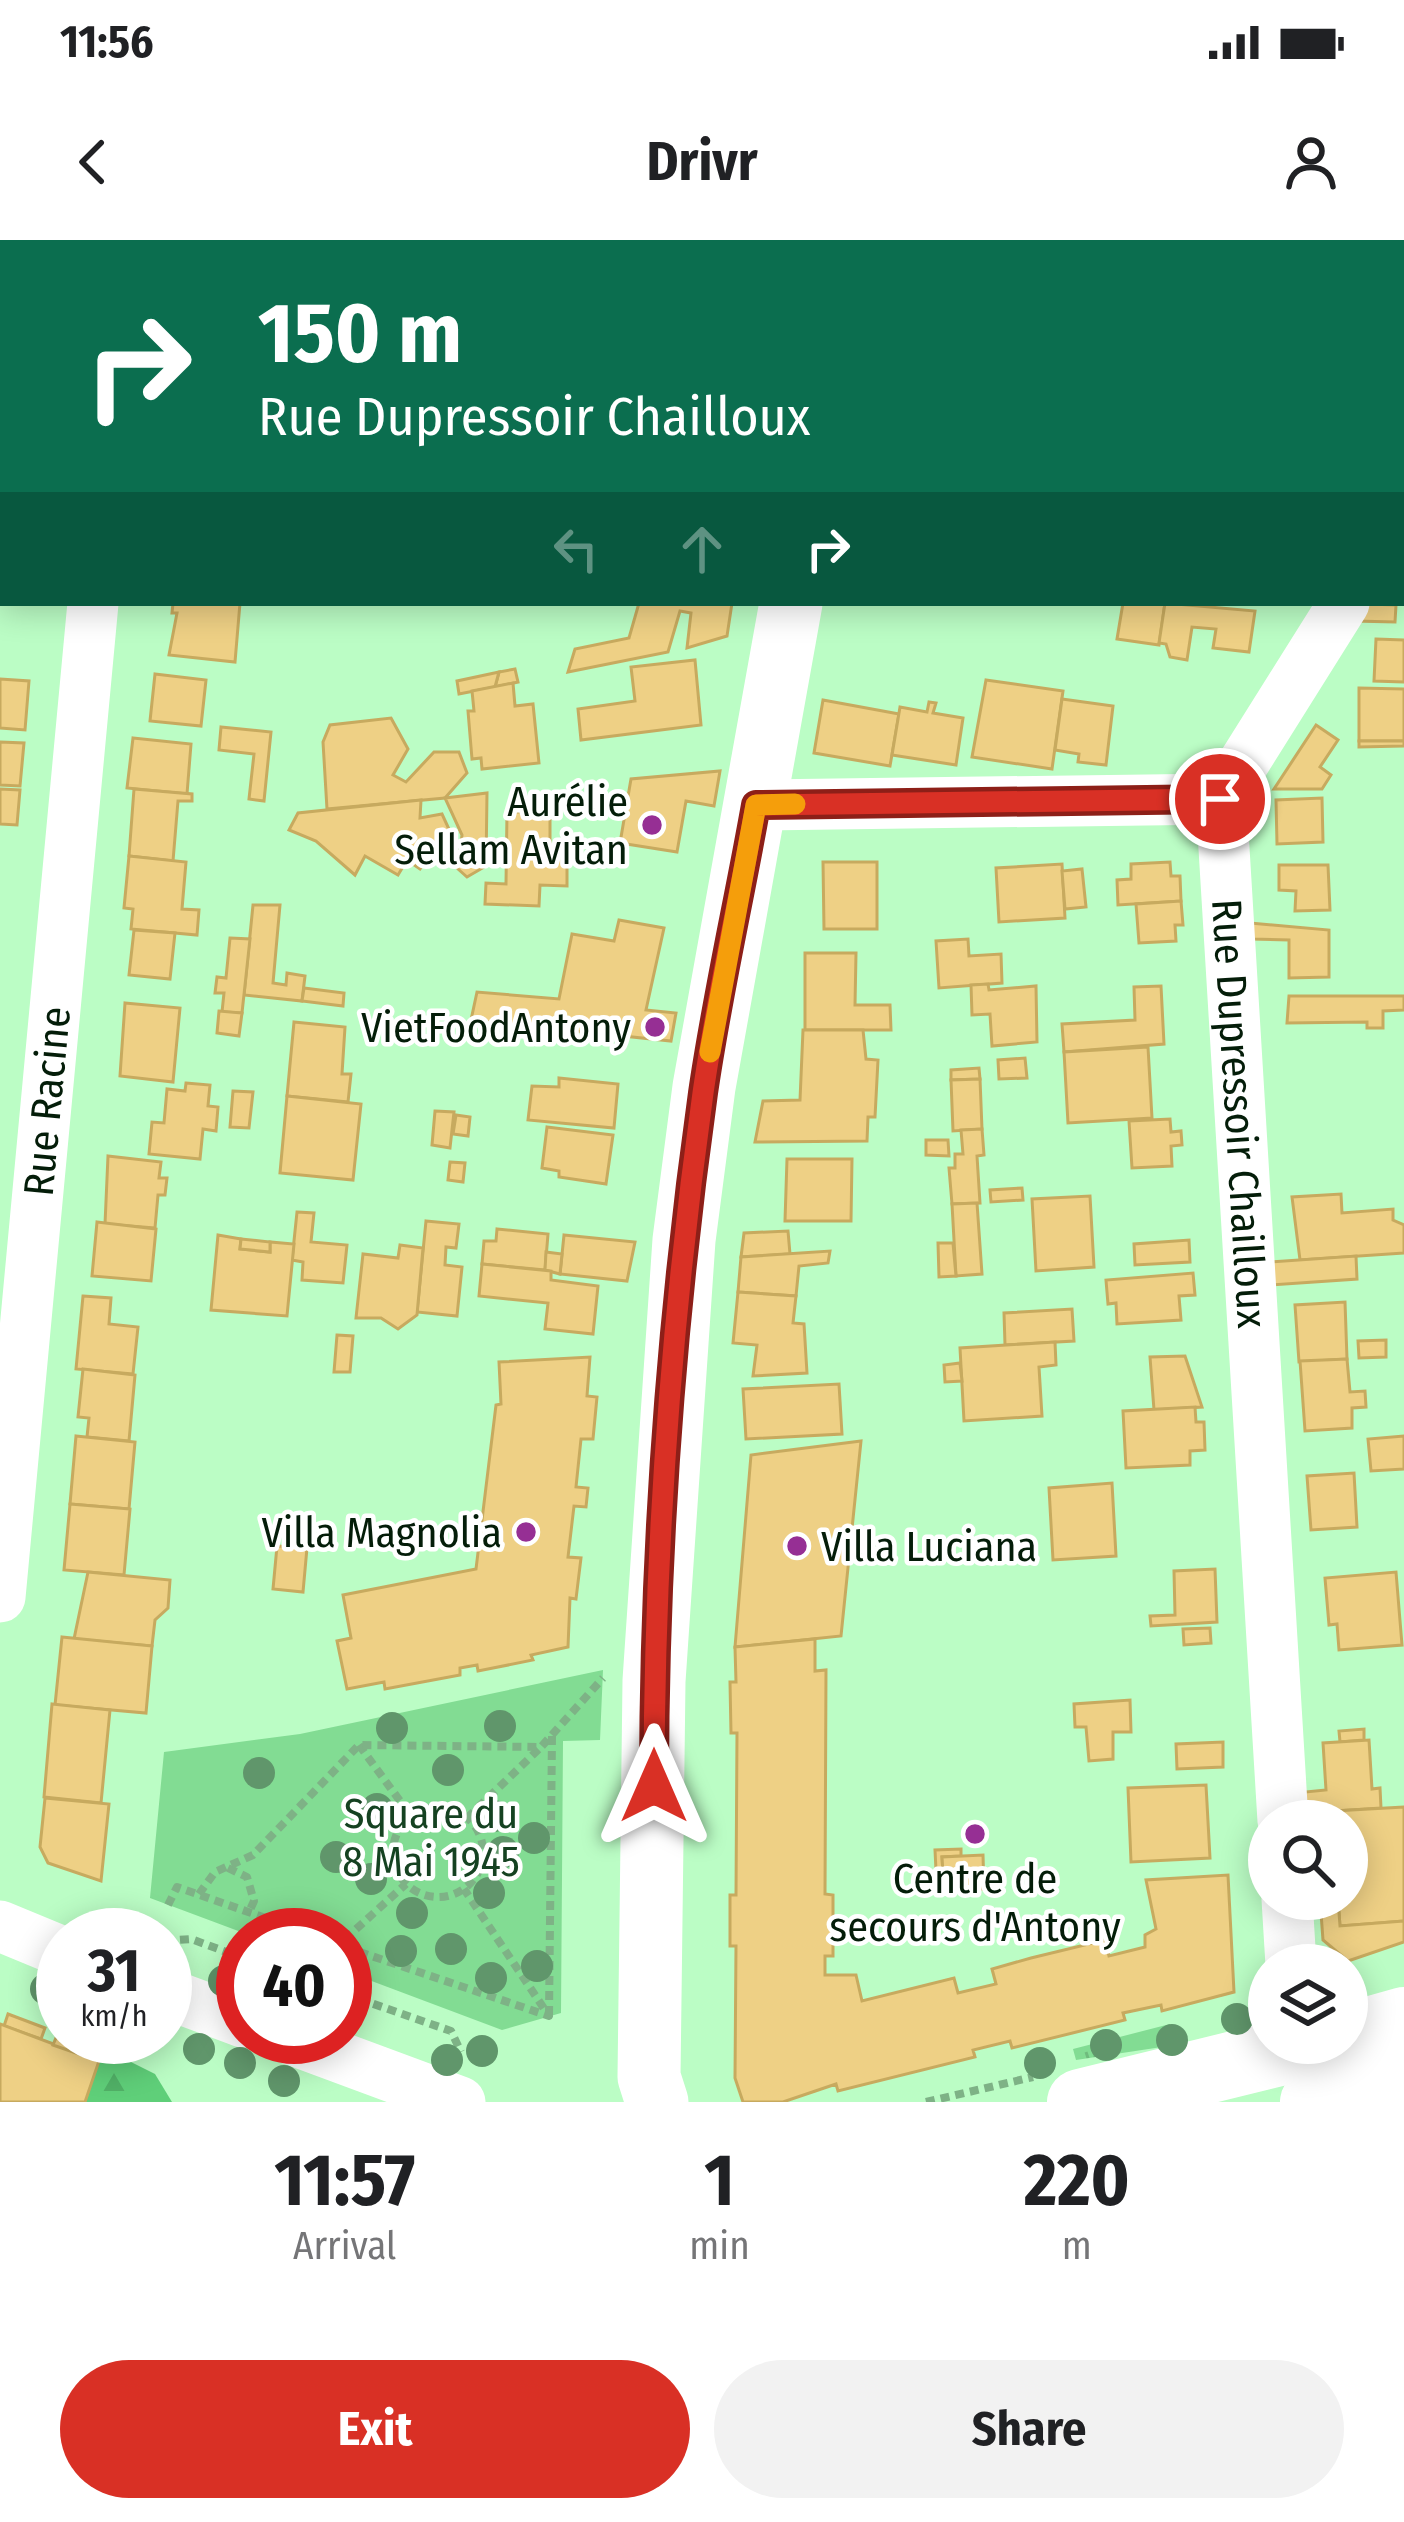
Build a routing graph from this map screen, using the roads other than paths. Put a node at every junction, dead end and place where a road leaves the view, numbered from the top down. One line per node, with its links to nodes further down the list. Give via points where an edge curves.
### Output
1 (93, 606): 6 (street, Rue Racine)
2 (790, 606): 5 (street)
3 (1342, 606): 4 (street)
4 (1220, 799): 5 (street); 7 (street, Rue Dupressoir Chailloux)
5 (756, 805): 16 (street, via 684,1240 654,1681)
6 (0, 1597)
7 (1281, 1800)
8 (0, 1926): 9 (street)
9 (36, 1941)
10 (1404, 2020): 11 (main road)
11 (1368, 2034)
12 (358, 2064): 17 (street)
13 (1268, 2064): 18 (main road)
14 (1350, 2064): 15 (main road)
15 (1404, 2080)
16 (646, 2094)
17 (460, 2102)
18 (1080, 2102)

